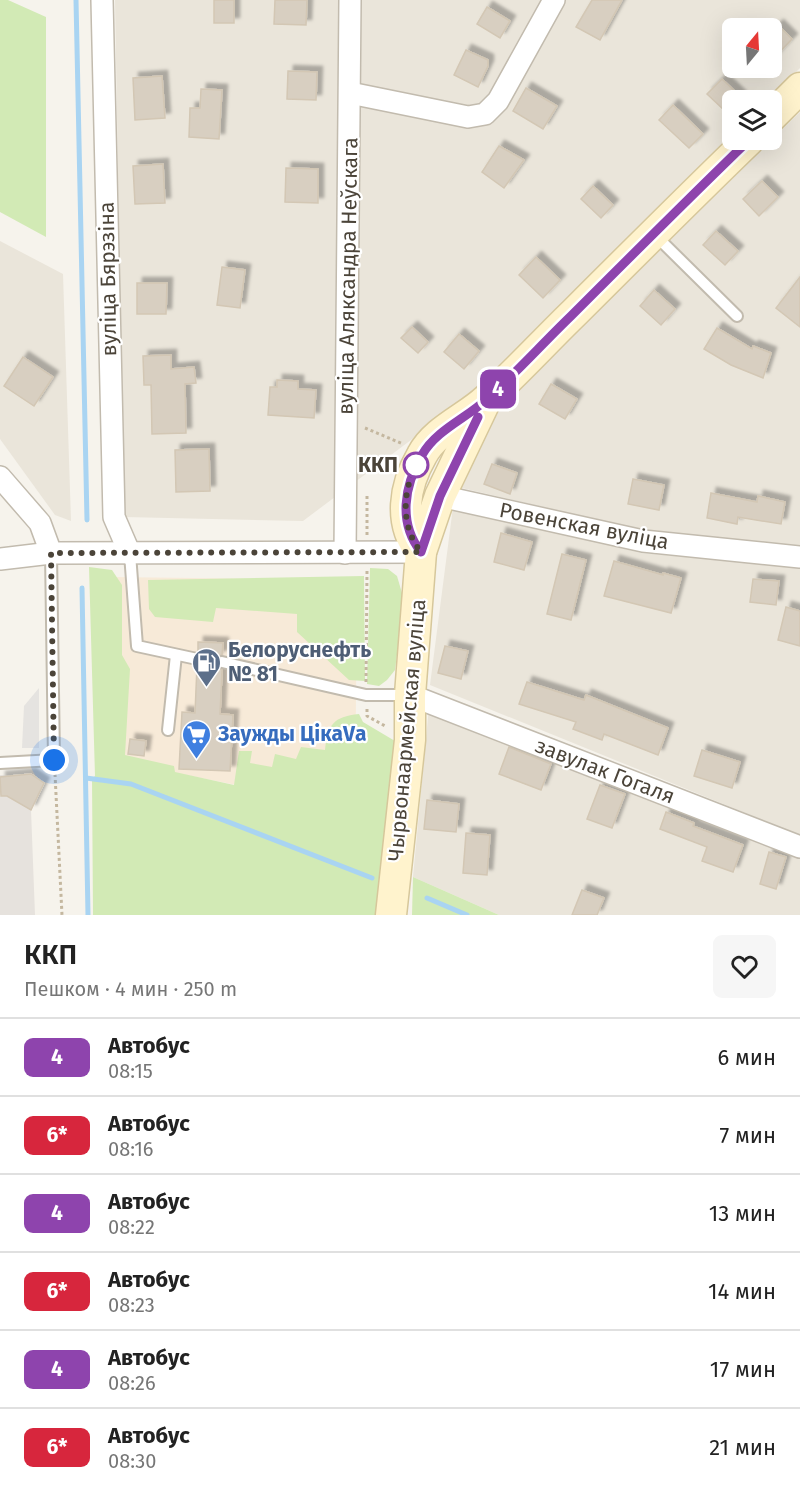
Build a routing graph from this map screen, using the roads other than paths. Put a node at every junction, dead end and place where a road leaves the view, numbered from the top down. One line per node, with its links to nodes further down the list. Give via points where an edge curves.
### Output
1 (102, 0): 16 (street, вуліца Бярэзіна, via 114,518)
2 (350, 0): 5 (street, вуліца Аляксандра Неўскага)
3 (554, 0): 5 (street, via 498,100 485,114 468,117)
4 (799, 91): 6 (main road)
5 (350, 93): 15 (street, вуліца Аляксандра Неўскага)
6 (782, 107)
7 (739, 150): 8 (main road, Чырвонаармейская вуліца)
8 (654, 234): 9 (lane); 10 (main road, Чырвонаармейская вуліца)
9 (737, 316)
10 (486, 400): 12 (main road, Чырвонаармейская вуліца); 13 (main road, Чырвонаармейская вуліца, via 433,440 411,476 406,524)
11 (0, 477): 14 (street, via 40,523)
12 (440, 496): 13 (main road, Чырвонаармейская вуліца); 17 (street, Ровенская вуліца, via 643,541)
13 (421, 552): 15 (street); 22 (main road, Чырвонаармейская вуліца)
14 (51, 553): 16 (street); 18 (street); 24 (lane, via 54,760)
15 (345, 553): 16 (street)
16 (130, 554): 19 (lane, via 136,646)
17 (800, 556)
18 (0, 559)
19 (176, 655): 20 (lane); 23 (lane)
20 (197, 659)
21 (222, 662): 22 (lane, via 366,695)
22 (410, 695): 25 (street, завулак Гогаля); 26 (main road, Чырвонаармейская вуліца)
23 (168, 730)
24 (0, 763)
25 (800, 847)
26 (398, 912)

